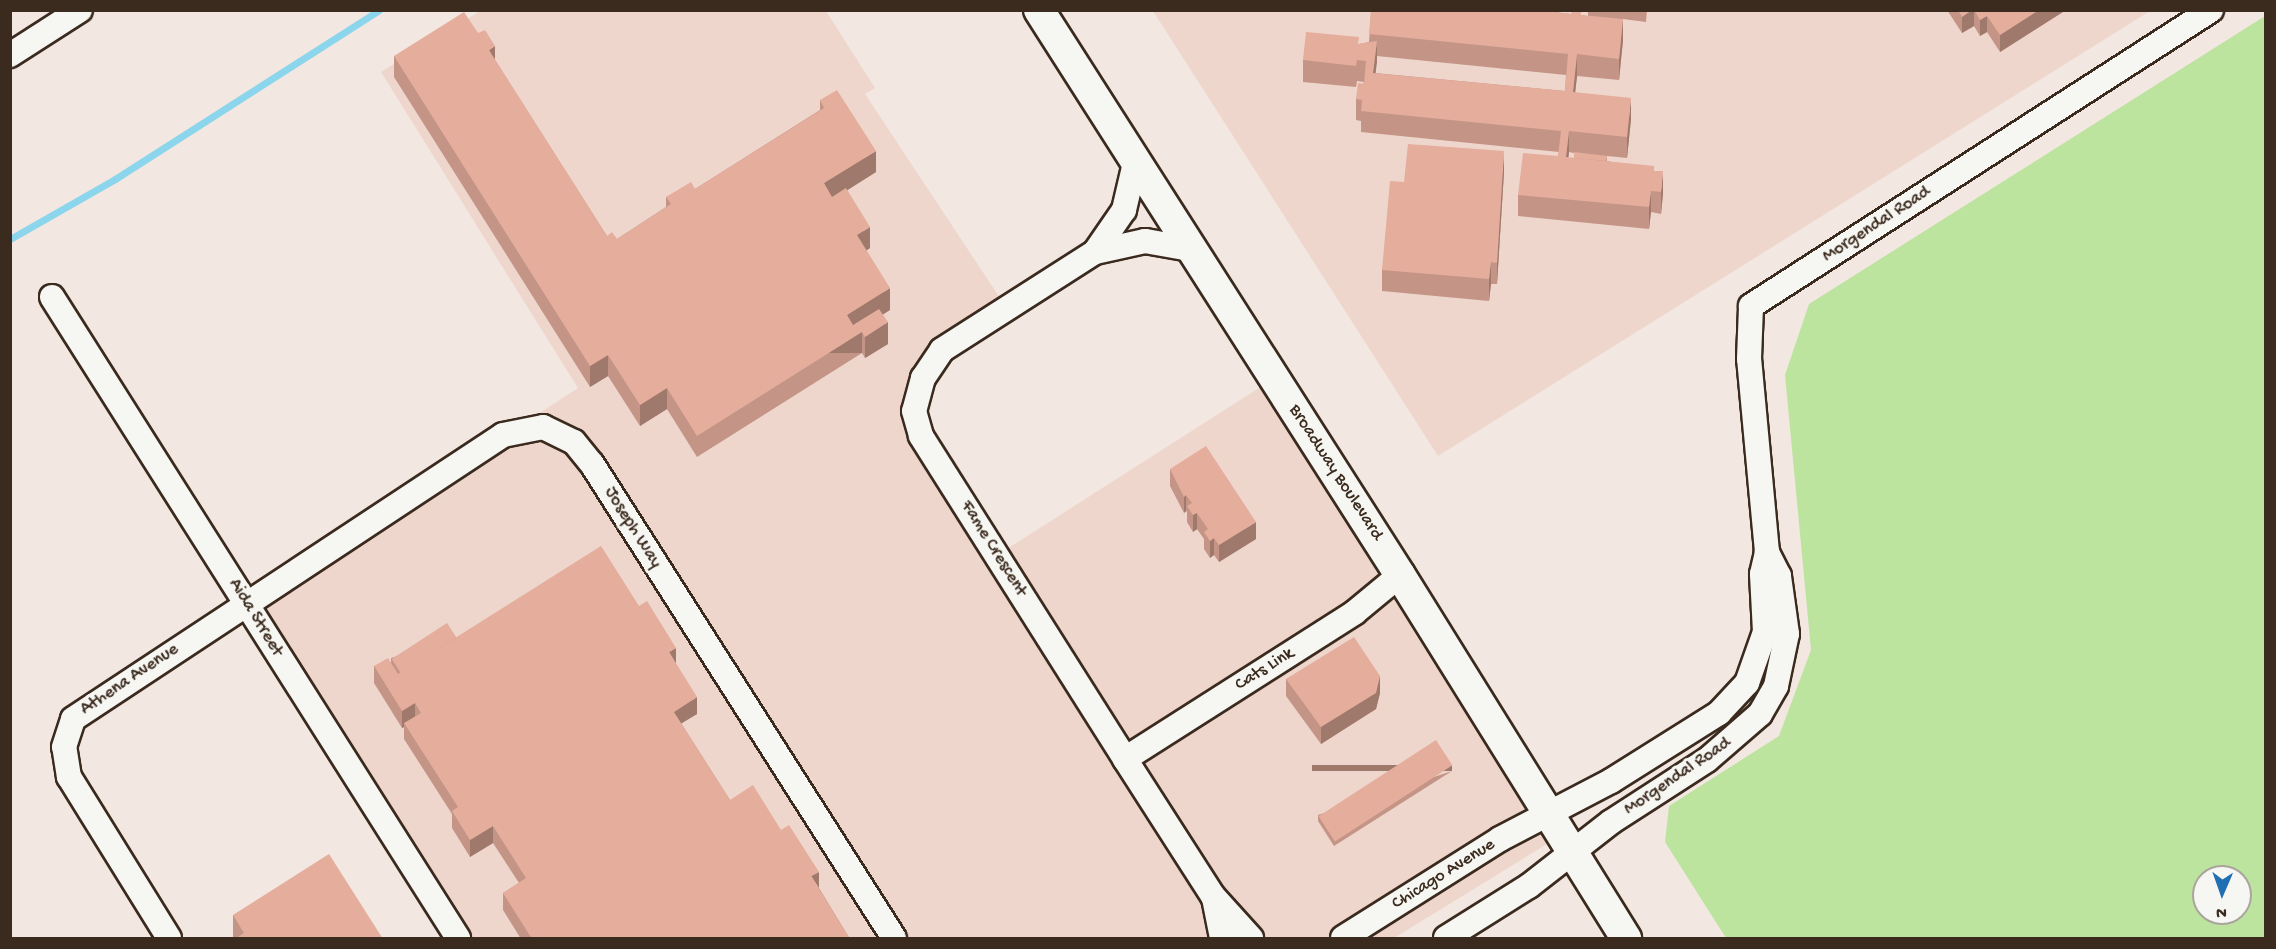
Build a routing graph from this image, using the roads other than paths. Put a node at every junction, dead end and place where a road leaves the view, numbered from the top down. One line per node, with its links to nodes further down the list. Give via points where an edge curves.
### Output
1 (80, 10): 4 (street)
2 (1039, 10): 5 (main road, Broadway Boulevard)
3 (2211, 10): 9 (street, Morgendal Road, via 1751,306 1749,359)
4 (10, 55)
5 (1135, 163): 6 (main road, Broadway Boulevard); 7 (street, Fame Crescent, via 1124,210)
6 (1190, 249): 7 (street, Fame Crescent, via 1145,241); 10 (main road, Broadway Boulevard)
7 (1095, 252): 12 (street, Fame Crescent, via 942,350 923,378 914,411 921,436)
8 (52, 297): 11 (street, Aida Street)
9 (1767, 552): 13 (street, Morgendal Road, via 1762,574 1763,648 1753,674 1739,694 1710,719 1611,781); 14 (street, Morgendal Road, via 1779,576 1787,634 1776,686 1760,714 1728,746 1611,822)
10 (1400, 575): 12 (street, Cats Link, via 1354,613); 13 (main road, Broadway Boulevard)
11 (245, 603): 16 (street, Athena Avenue, via 85,708 68,731 64,747 69,777); 17 (street, Aida Street); 18 (street, Joseph Way, via 503,435 533,427 558,431 574,442 591,464)
12 (1125, 759): 15 (street, Fame Crescent)
13 (1547, 815): 14 (main road, Broadway Boulevard); 21 (street, Chicago Avenue, via 1500,839)
14 (1573, 854): 22 (street); 23 (main road, Broadway Boulevard)
15 (1213, 896): 19 (street, Fame Crescent); 20 (street, Fame Crescent)
16 (169, 939)
17 (459, 939)
18 (894, 939)
19 (1222, 939)
20 (1251, 939)
21 (1343, 939)
22 (1446, 939)
23 (1626, 939)

